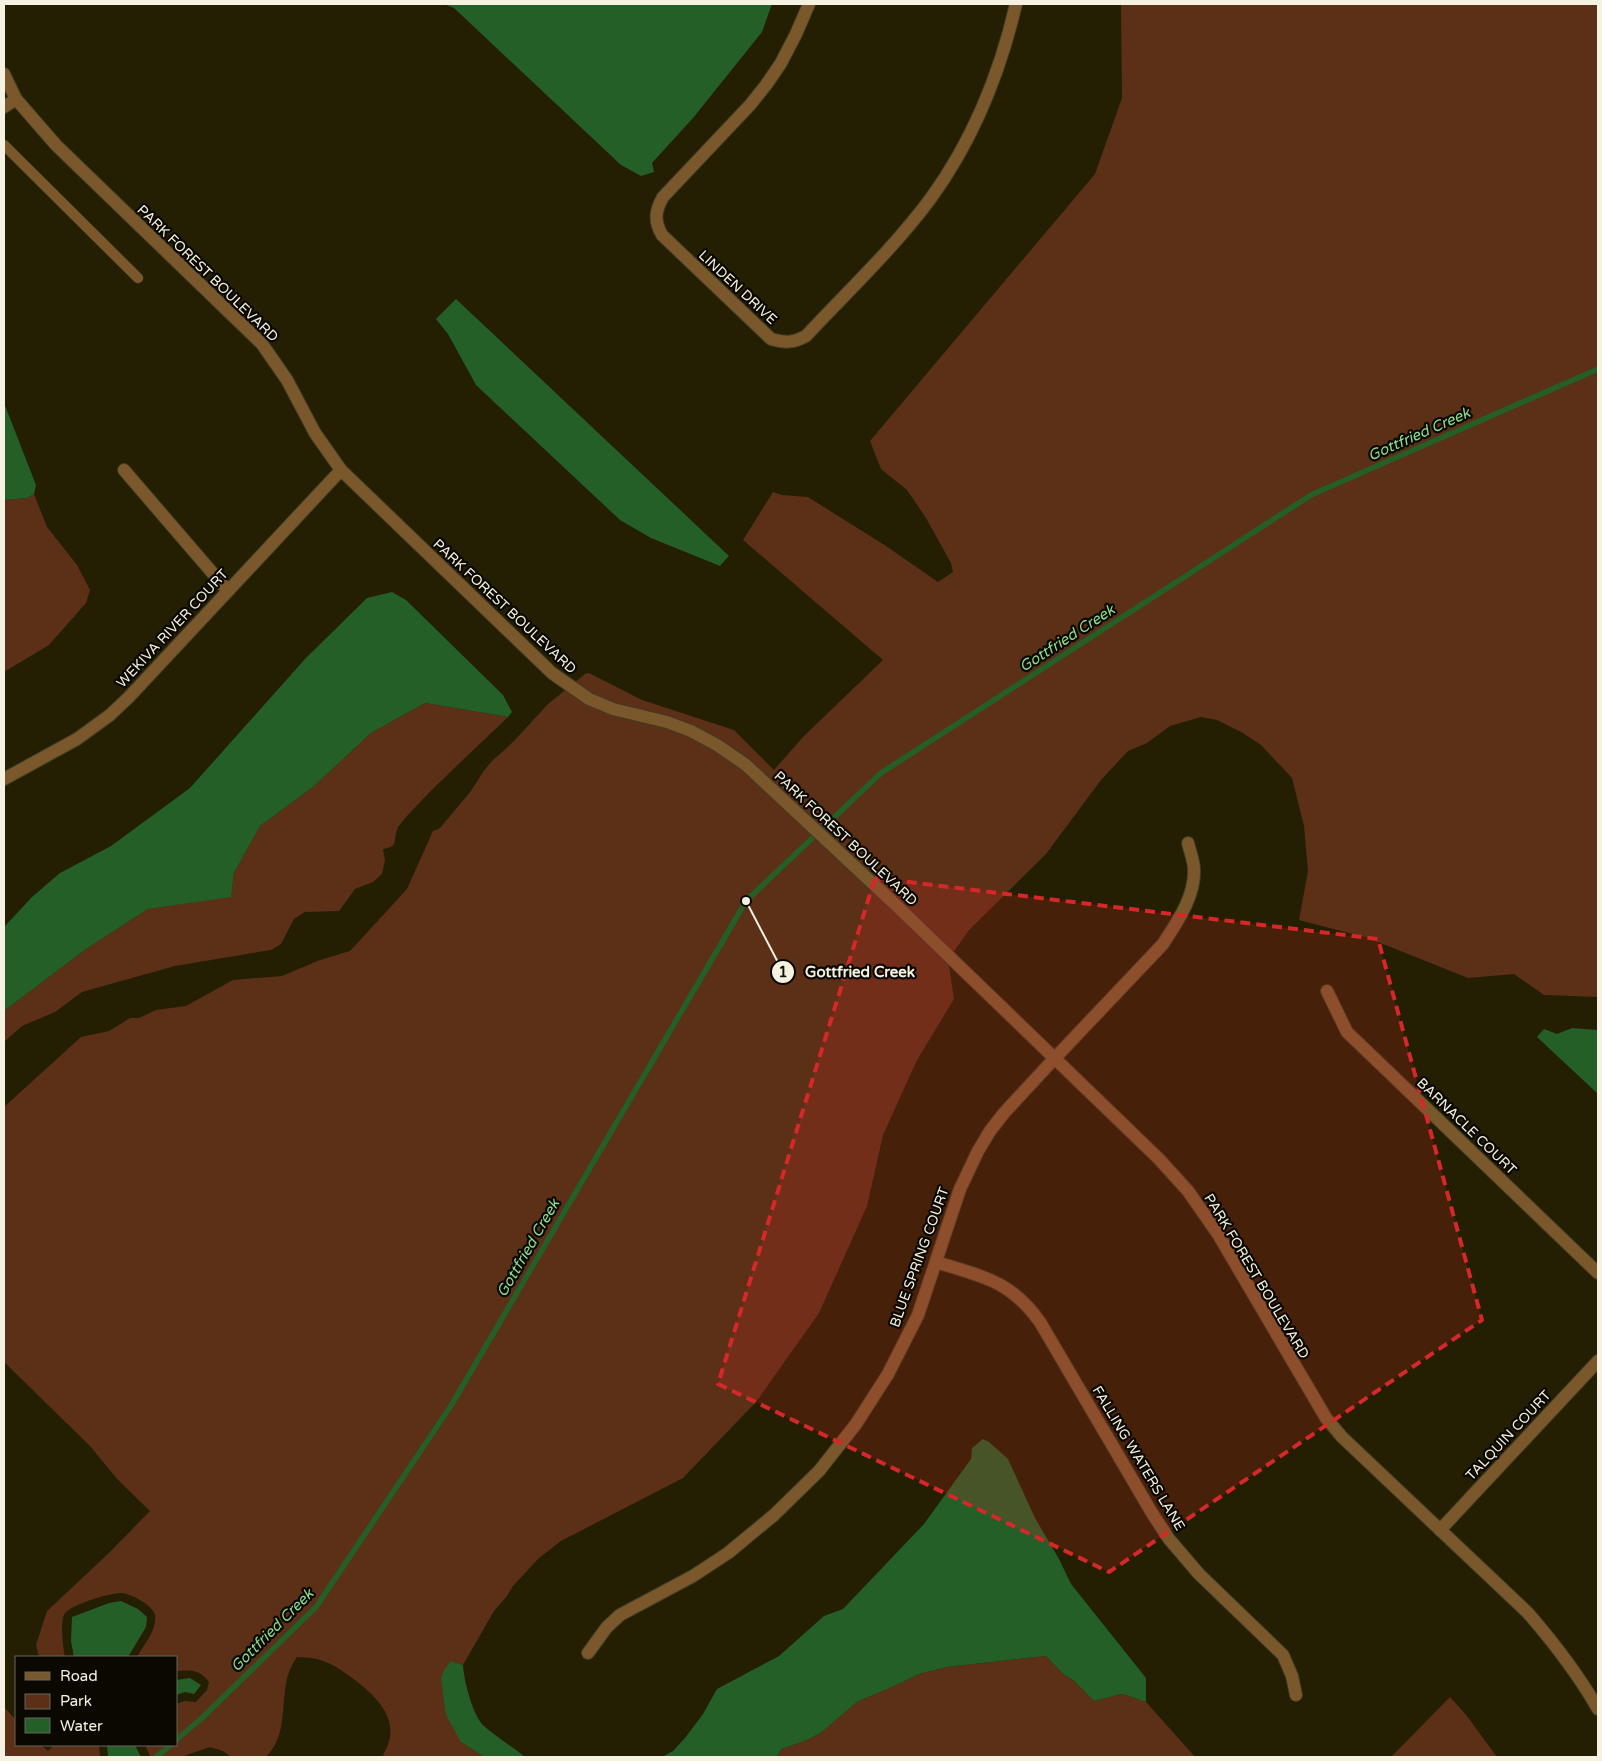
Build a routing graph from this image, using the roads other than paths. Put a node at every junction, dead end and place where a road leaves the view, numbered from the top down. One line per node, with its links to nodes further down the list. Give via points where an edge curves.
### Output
1 (809, 4): 2 (street, LINDEN DRIVE, via 781,63 766,85 663,197 655,216 662,236 771,339 783,342 794,342 806,336 900,236 931,197 958,156 982,108 1003,56)
2 (1016, 4)
3 (4, 74): 4 (street, PARK FOREST BOULEVARD)
4 (16, 99): 5 (street); 9 (street, PARK FOREST BOULEVARD, via 56,145 262,344)
5 (4, 107)
6 (4, 145): 7 (lane)
7 (138, 278)
8 (124, 470): 10 (street)
9 (341, 470): 10 (street, WEKIVA RIVER COURT); 14 (street, PARK FOREST BOULEVARD, via 567,685 613,709 691,731 746,765)
10 (228, 591): 11 (street, WEKIVA RIVER COURT, via 110,715 77,739)
11 (4, 779)
12 (1188, 843): 14 (street, BLUE SPRING COURT, via 1194,883 1181,915 1163,944)
13 (1327, 991): 16 (street, BARNACLE COURT, via 1347,1032)
14 (1054, 1059): 15 (street, BLUE SPRING COURT, via 1004,1113 978,1151 960,1189); 18 (street, PARK FOREST BOULEVARD, via 1188,1191 1218,1234 1326,1418)
15 (936, 1262): 19 (street, BLUE SPRING COURT, via 918,1314 888,1374 856,1424 819,1471 774,1516 728,1553 693,1576 620,1615 598,1637); 20 (street, FALLING WATERS LANE, via 997,1282 1029,1306 1169,1539 1199,1574 1283,1655)
16 (1598, 1273)
17 (1598, 1361): 18 (street, TALQUIN COURT)
18 (1440, 1530): 21 (street, PARK FOREST BOULEVARD, via 1553,1641)
19 (588, 1653)
20 (1296, 1695)
21 (1598, 1709)

